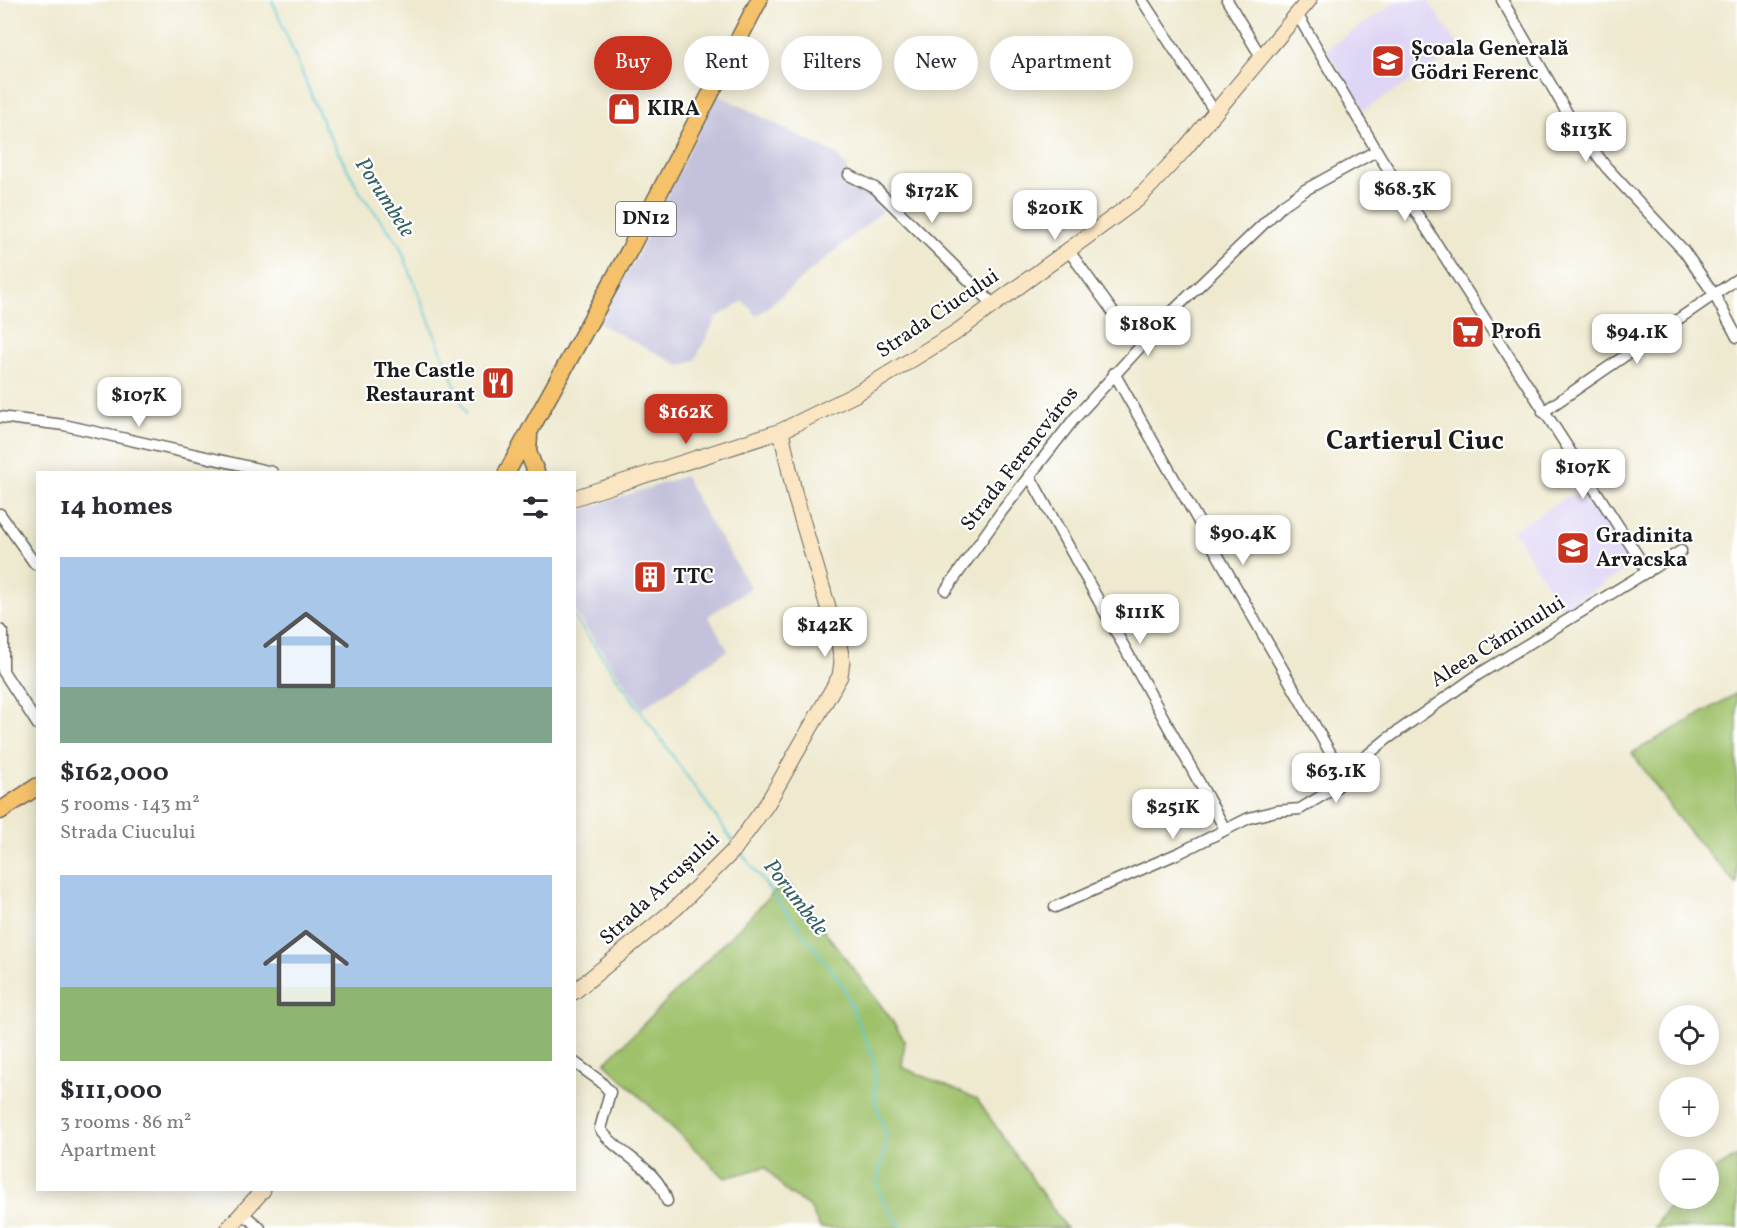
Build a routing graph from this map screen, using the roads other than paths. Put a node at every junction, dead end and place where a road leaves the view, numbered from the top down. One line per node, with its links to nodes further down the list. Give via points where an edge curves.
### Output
1 (759, 0): 21 (main road, DN12)
2 (1142, 0): 8 (street)
3 (1227, 0): 7 (street)
4 (1309, 0): 6 (main road, Strada Ciucului)
5 (1502, 0): 13 (street, via 1570,118 1606,166 1683,251)
6 (1297, 14): 7 (main road, Strada Ciucului); 9 (street)
7 (1261, 57): 8 (main road, Strada Ciucului)
8 (1215, 112): 11 (main road, Strada Ciucului, via 1137,200)
9 (1376, 151): 16 (street, Strada Ferencváros, via 1283,205); 18 (street)
10 (849, 175): 14 (street, via 875,188)
11 (1069, 251): 14 (main road, Strada Ciucului); 16 (street, via 1113,312)
12 (1737, 279): 13 (street)
13 (1714, 294): 15 (street); 18 (street)
14 (994, 305): 20 (main road, Strada Ciucului, via 854,395)
15 (1737, 337)
16 (1145, 340): 17 (street, Strada Ferencváros)
17 (1114, 373): 25 (street, Strada Ferencváros); 36 (street)
18 (1543, 412): 32 (street)
19 (0, 417): 22 (street, via 45,422)
20 (781, 431): 26 (main road, Strada Ciucului); 41 (main road, Strada Arcușului, via 839,644 842,669 834,689 733,851 676,908)
21 (529, 435): 23 (main road, DN12); 24 (main road, via 528,452)
22 (267, 471)
23 (508, 471)
24 (536, 471)
25 (1029, 475): 33 (street, Strada Ferencváros); 39 (street)
26 (601, 490): 27 (main road); 28 (main road)
27 (576, 493)
28 (576, 497)
29 (0, 514): 31 (street)
30 (1681, 551): 32 (street, Aleea Căminului)
31 (35, 564)
32 (1648, 572): 36 (street, Aleea Căminului, via 1479,674)
33 (946, 590)
34 (0, 630): 35 (street, via 3,670)
35 (36, 722)
36 (1343, 775): 39 (street, Aleea Căminului, via 1338,786 1300,809 1249,818)
37 (33, 789): 38 (main road)
38 (0, 811)
39 (1225, 829): 40 (street, Aleea Căminului)
40 (1055, 907)
41 (576, 990)
42 (576, 1064): 44 (street, via 610,1092 600,1129 618,1150 657,1179)
43 (262, 1191): 45 (main road)
44 (667, 1201)
45 (241, 1212): 46 (main road); 47 (street)
46 (229, 1228)
47 (260, 1228)

